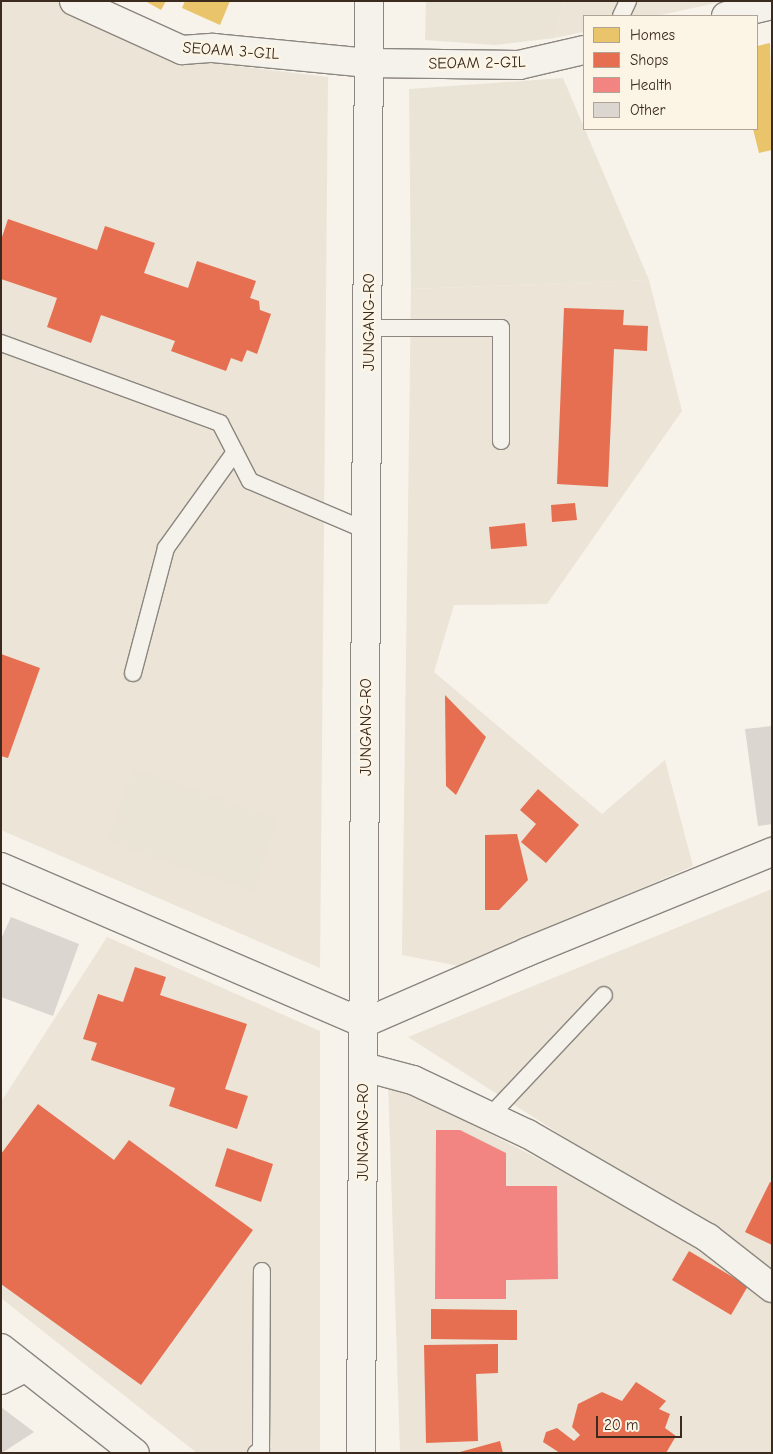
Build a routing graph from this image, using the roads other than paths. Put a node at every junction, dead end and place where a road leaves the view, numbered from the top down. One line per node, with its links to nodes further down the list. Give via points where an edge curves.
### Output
1 (74, 1): 8 (street, SEOAM 3-GIL, via 182,50 213,48)
2 (370, 1): 8 (street, JUNGANG-RO)
3 (628, 1): 5 (lane)
4 (772, 5): 6 (street)
5 (621, 15)
6 (730, 15)
7 (583, 50): 8 (street, SEOAM 2-GIL, via 519,65)
8 (368, 63): 9 (street, JUNGANG-RO, via 371,124)
9 (369, 328): 11 (lane, via 501,328); 13 (street, JUNGANG-RO)
10 (1, 343): 12 (lane, via 220,423)
11 (501, 441)
12 (235, 452): 13 (lane, via 250,481); 14 (lane, via 166,548)
13 (368, 532): 18 (street, JUNGANG-RO)
14 (133, 673)
15 (772, 852): 18 (street)
16 (1, 867): 18 (street)
17 (604, 995): 20 (lane)
18 (364, 1023): 19 (street, JUNGANG-RO)
19 (364, 1067): 20 (street, via 413,1080); 27 (street, JUNGANG-RO)
20 (490, 1116): 22 (street, via 528,1134 708,1238)
21 (262, 1271): 26 (lane, via 261,1450)
22 (772, 1288)
23 (1, 1348): 24 (street)
24 (13, 1374): 25 (street)
25 (135, 1453)
26 (256, 1453)
27 (361, 1453)

